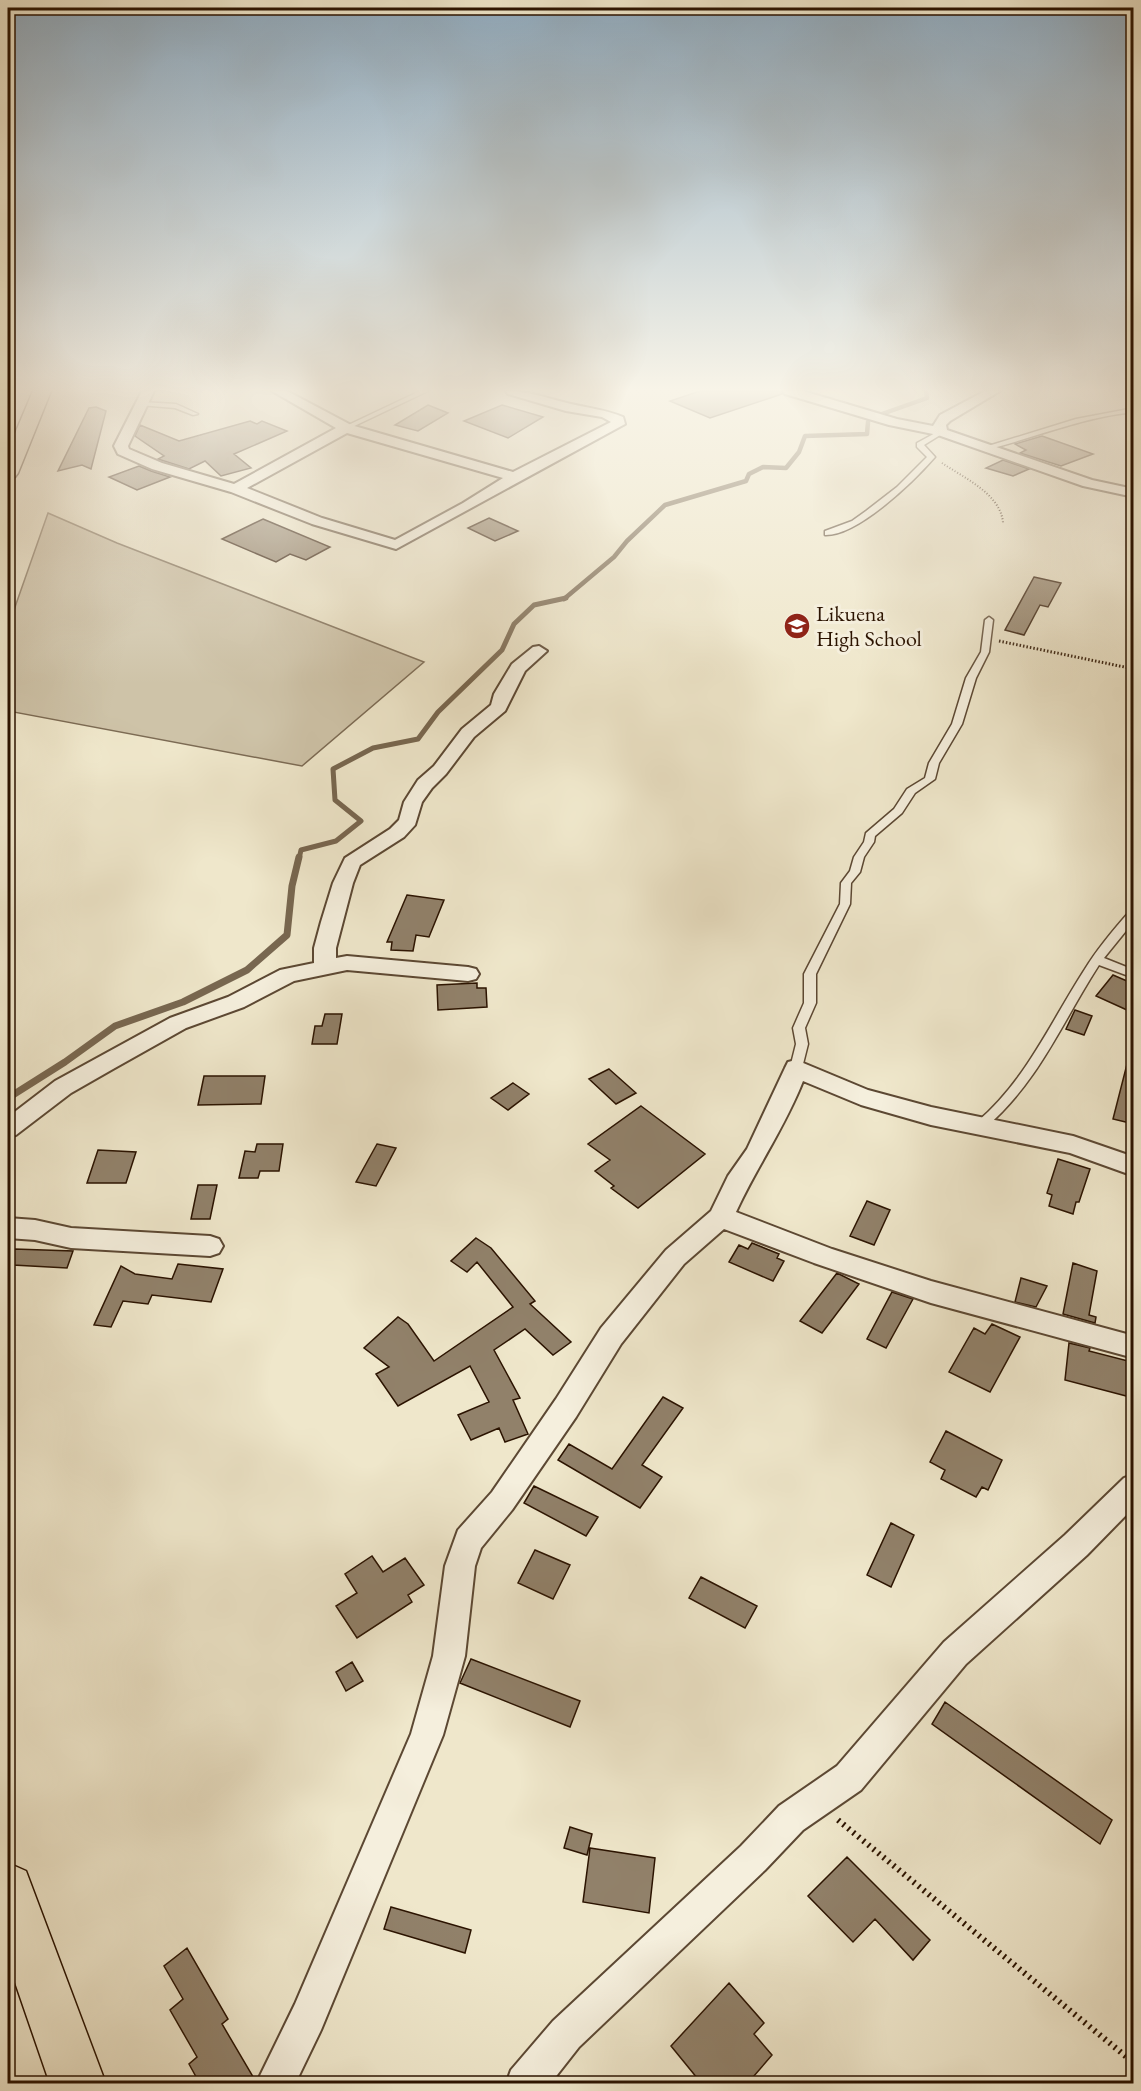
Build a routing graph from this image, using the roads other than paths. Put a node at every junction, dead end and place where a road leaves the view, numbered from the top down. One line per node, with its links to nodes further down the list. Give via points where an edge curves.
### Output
1 (236, 489): 2 (street, via 317,521 396,545)
2 (496, 489)
3 (900, 489): 6 (lane, via 855,523)
4 (1114, 489): 5 (street)
5 (1134, 493)
6 (828, 533)
7 (989, 620): 14 (lane, via 985,652 930,779 911,792 898,811 870,835 855,872 846,883 845,904 810,974 810,1003 799,1028 802,1044)
8 (539, 651): 11 (street, via 518,668 499,707 468,733 425,784 398,833 352,862 331,922)
9 (1134, 913): 10 (lane)
10 (1097, 960): 13 (lane); 15 (lane, via 1027,1075 999,1112)
11 (325, 966): 12 (street, via 347,963); 16 (street, via 288,975 236,1002 178,1023 63,1087)
12 (468, 974)
13 (1134, 974)
14 (796, 1068): 15 (street, via 861,1097); 18 (street, via 757,1153)
15 (981, 1125): 17 (street, via 1073,1145)
16 (8, 1129)
17 (1134, 1167)
18 (721, 1217): 21 (street, via 932,1292); 25 (street, via 675,1257 610,1336 502,1502 469,1540 460,1566 449,1656 427,1735 308,2017)
19 (8, 1228): 20 (street, via 71,1238)
20 (210, 1246)
21 (1134, 1347)
22 (1134, 1487): 26 (street, via 1069,1552 955,1653 849,1778 791,1818 566,2034)
23 (8, 1889): 24 (main road)
24 (78, 2084)
25 (275, 2084)
26 (525, 2084)

